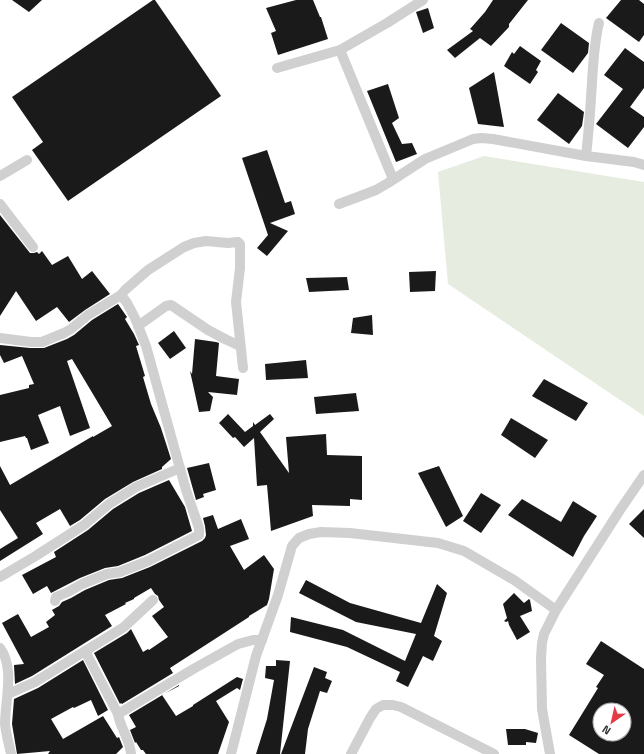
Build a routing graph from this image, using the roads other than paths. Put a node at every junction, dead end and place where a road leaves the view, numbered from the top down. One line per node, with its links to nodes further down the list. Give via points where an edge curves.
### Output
1 (423, 0): 3 (street)
2 (599, 23): 5 (street)
3 (340, 50): 4 (street); 9 (street)
4 (277, 68)
5 (586, 156): 7 (street); 9 (street, via 481,138 464,142 425,159)
6 (27, 160): 8 (street)
7 (644, 165)
8 (0, 176)
9 (393, 179): 11 (street)
10 (0, 204): 12 (street)
11 (339, 204)
12 (33, 247)
13 (121, 295): 14 (street); 15 (street, via 88,315 71,329 42,342); 16 (street, via 148,270 194,242 238,242 240,268 236,302)
14 (138, 326): 16 (street, via 171,305 208,330); 18 (street)
15 (0, 338)
16 (240, 346): 17 (street)
17 (243, 368)
18 (180, 468): 20 (street, via 136,487 109,504 84,525); 21 (street, via 199,535 142,564 82,584 56,597)
19 (644, 475): 23 (street)
20 (0, 577)
21 (55, 600)
22 (152, 600): 26 (street, via 124,627)
23 (556, 610): 24 (street, via 514,580 464,551 438,543 321,532 299,538 292,546); 34 (street, via 542,643 542,709)
24 (262, 640): 28 (street, via 238,644); 31 (street)
25 (0, 648): 27 (street, via 6,659)
26 (85, 651): 27 (street, via 35,682); 28 (street)
27 (8, 694): 29 (street, via 5,722)
28 (118, 714): 30 (street)
29 (11, 754)
30 (131, 754)
31 (231, 754)
32 (351, 754): 33 (street, via 376,709 393,705)
33 (494, 754)
34 (550, 754)

